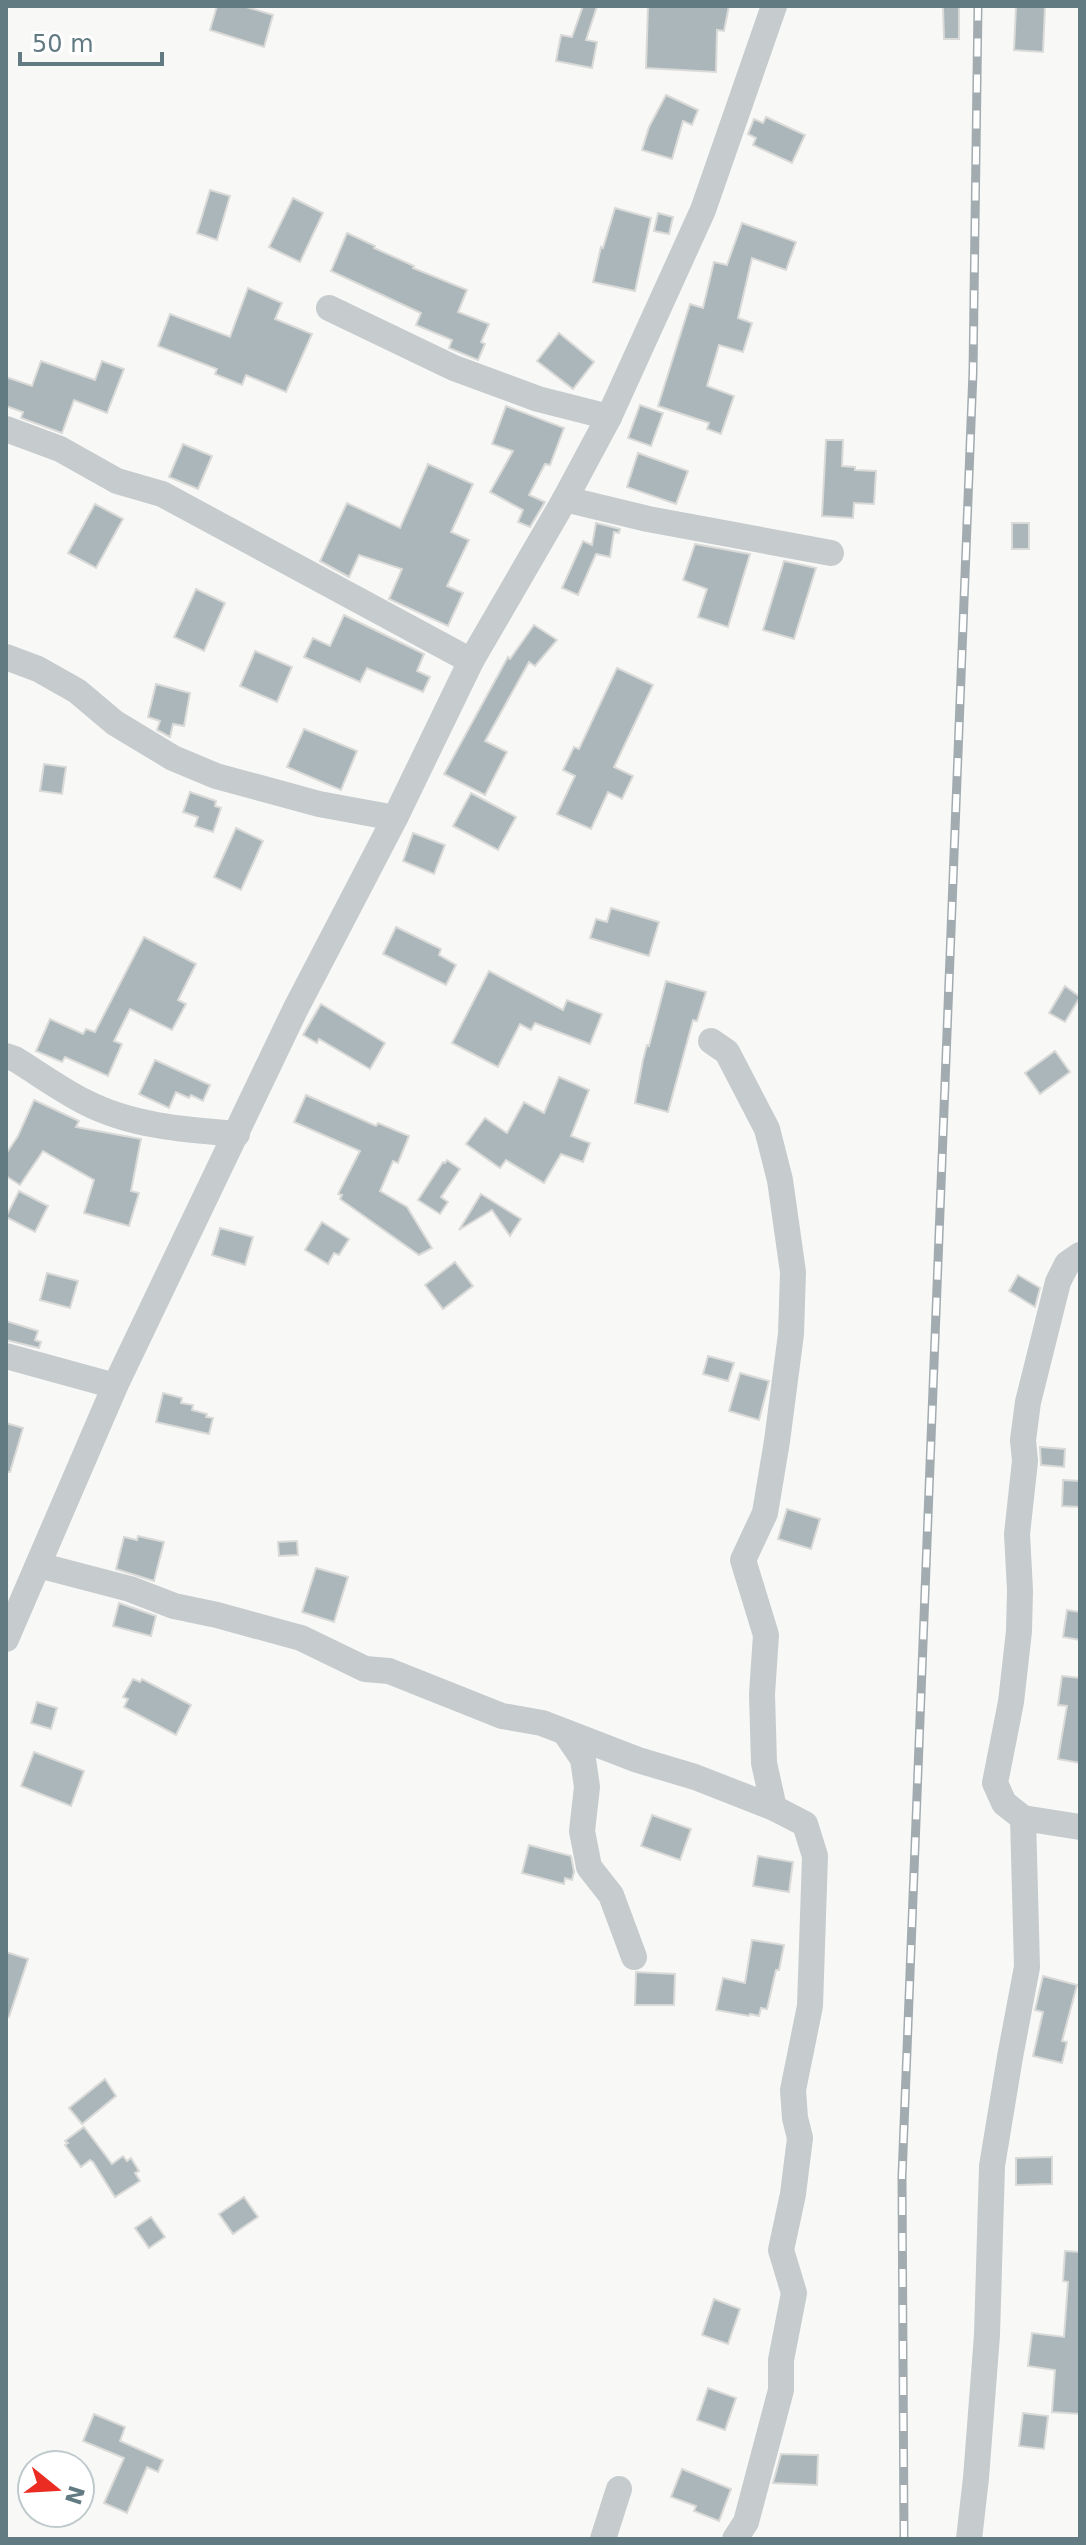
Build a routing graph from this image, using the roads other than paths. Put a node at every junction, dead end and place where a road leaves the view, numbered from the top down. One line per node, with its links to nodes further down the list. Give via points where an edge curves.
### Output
1 (774, 6): 3 (street, via 703,210)
2 (329, 308): 3 (street, via 454,368 538,399)
3 (609, 417): 5 (street)
4 (6, 429): 8 (street, via 60,449 117,481 162,494)
5 (565, 499): 6 (street); 8 (street)
6 (831, 553)
7 (6, 657): 9 (street, via 77,691 115,723 173,758 216,776)
8 (471, 661): 9 (street)
9 (395, 818): 12 (street)
10 (711, 1041): 19 (street, via 727,1052 767,1129 793,1272 791,1334 765,1513 743,1560 766,1635 764,1763)
11 (6, 1056): 12 (street, via 120,1117)
12 (237, 1134): 15 (street)
13 (1080, 1255): 20 (street, via 1067,1264 1058,1282 1023,1440 1017,1534 1019,1631 995,1783 1004,1803)
14 (6, 1356): 15 (street)
15 (115, 1386): 16 (street)
16 (38, 1565): 17 (street); 18 (street, via 301,1638 365,1669 389,1671 502,1716 542,1723)
17 (6, 1639)
18 (566, 1734): 19 (street); 22 (street, via 583,1759 587,1787 582,1831 589,1867 611,1895)
19 (774, 1808): 25 (street, via 805,1824 815,1856 810,2006 793,2090 800,2138 781,2250 794,2293 781,2390 746,2522)
20 (1023, 1818): 21 (street); 26 (street, via 1027,1967 992,2166 987,2335)
21 (1080, 1827)
22 (634, 1957)
23 (619, 2489): 24 (street)
24 (603, 2539)
25 (735, 2539)
26 (969, 2539)

